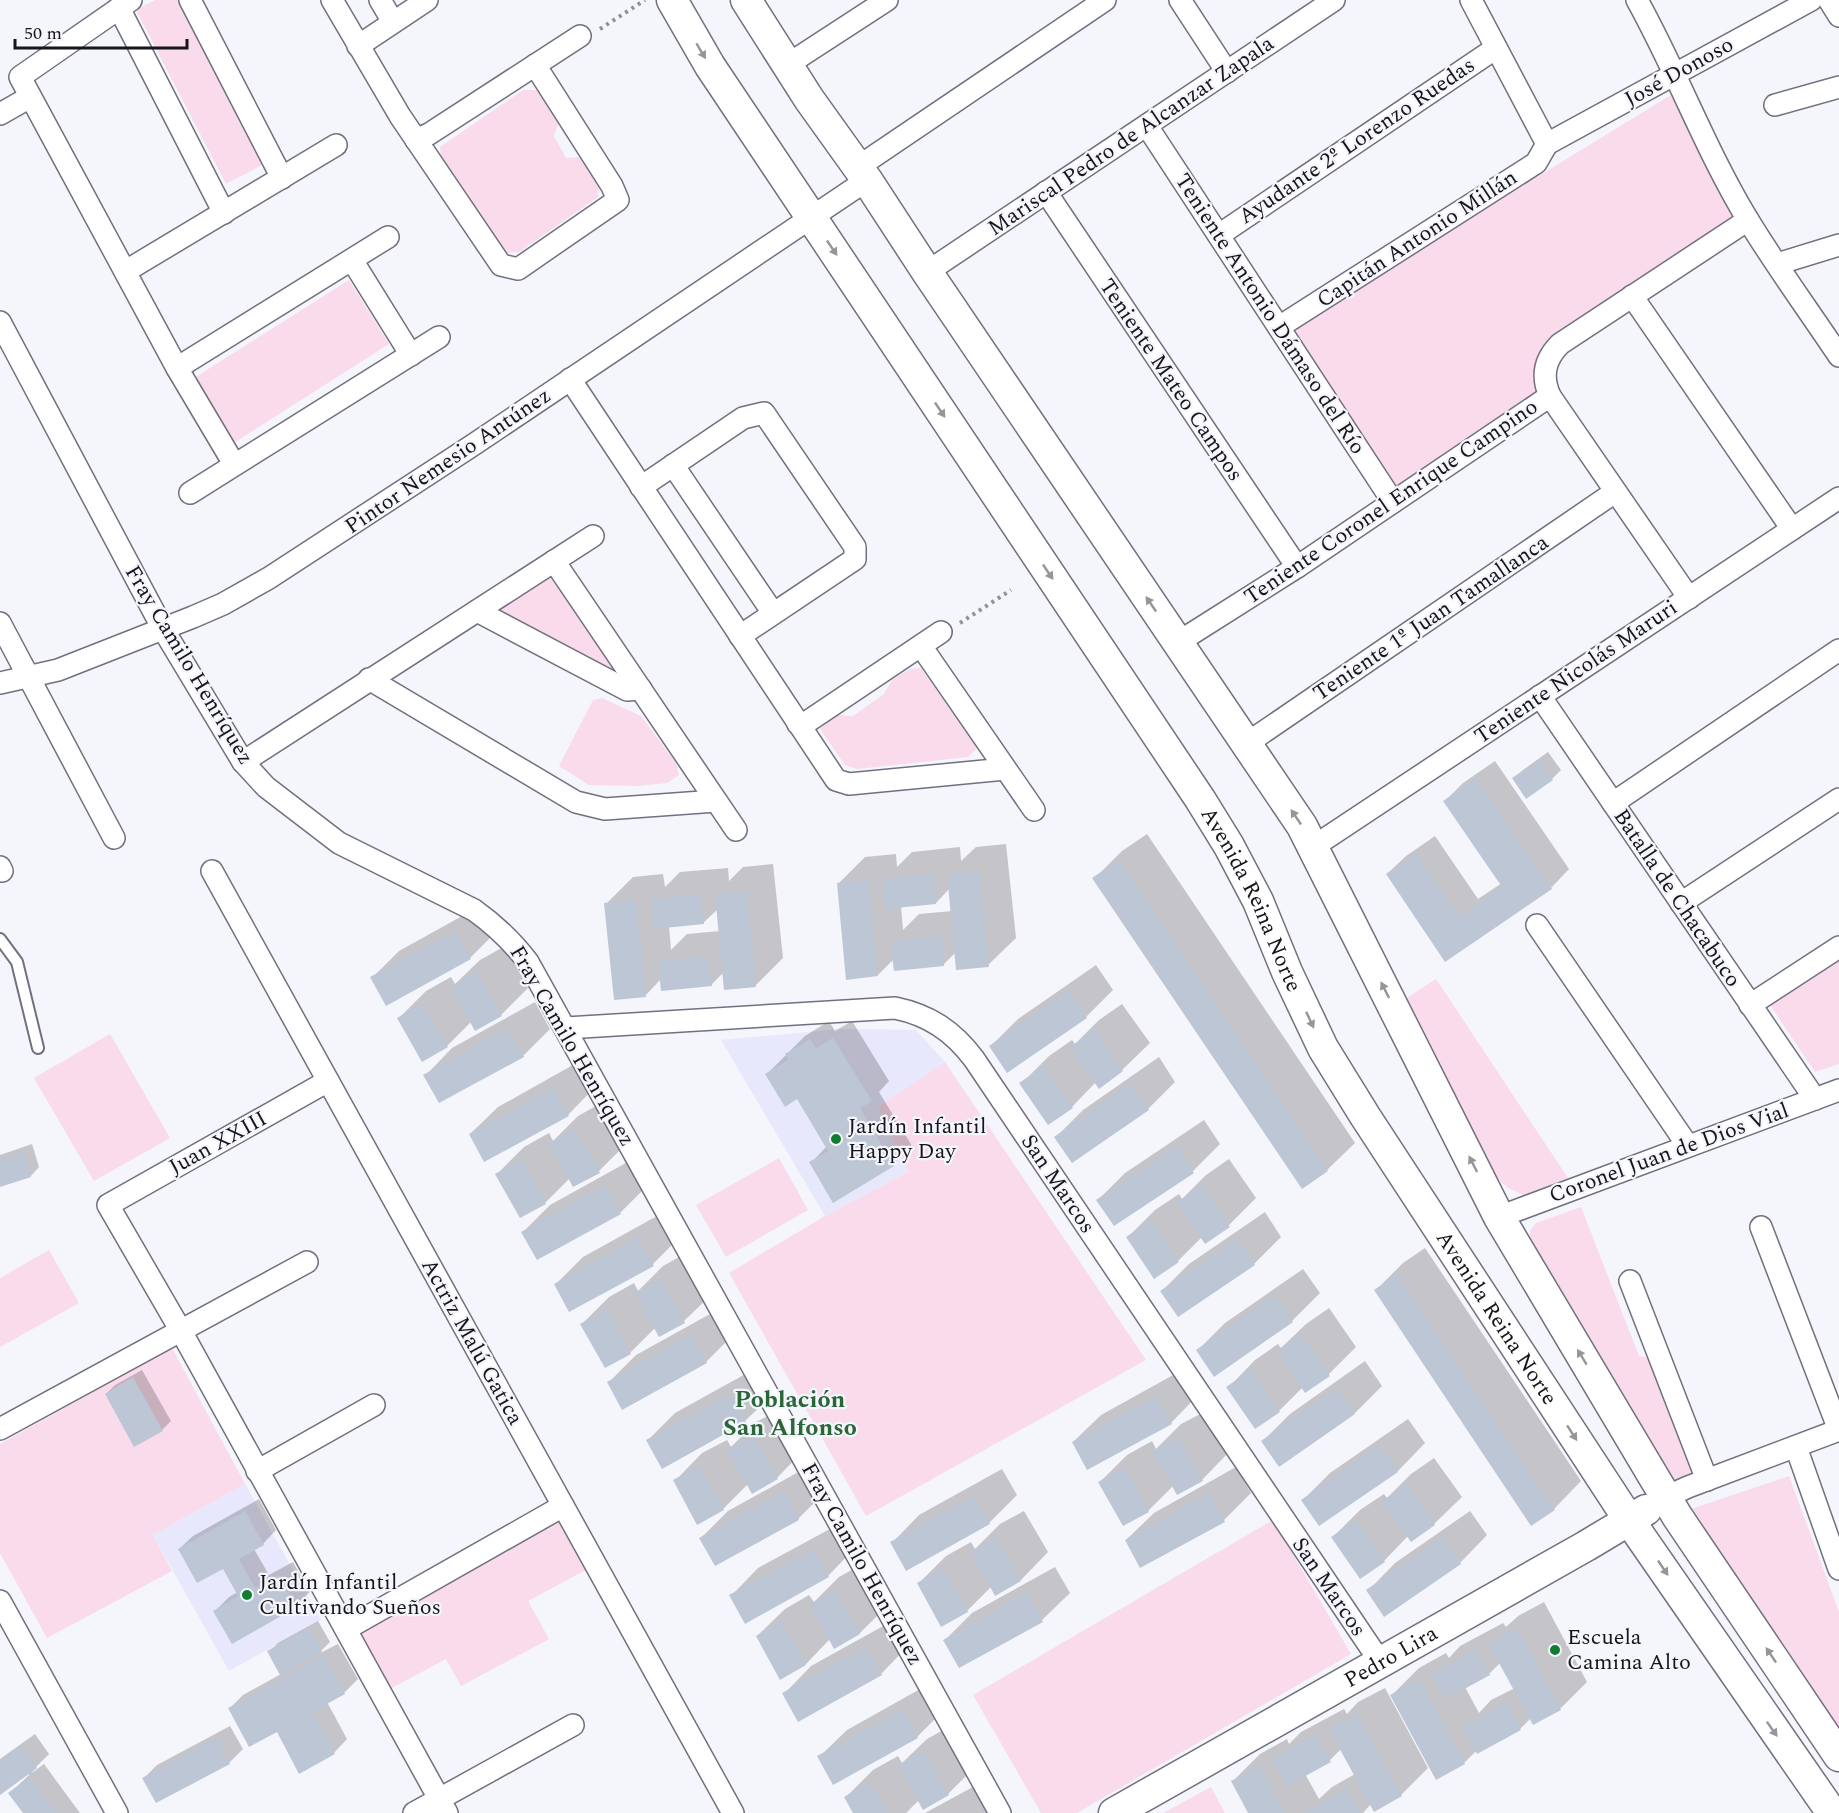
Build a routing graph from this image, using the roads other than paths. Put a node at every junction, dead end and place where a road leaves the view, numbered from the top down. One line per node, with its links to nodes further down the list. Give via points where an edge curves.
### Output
1 (190, 0): 34 (street)
2 (332, 0): 19 (street)
3 (380, 0): 17 (street)
4 (428, 0): 17 (street)
5 (672, 0): 37 (street, Avenida Reina Norte, one-way to 37, via 710,66)
6 (747, 0): 22 (street)
7 (887, 0): 22 (street)
8 (1105, 0): 33 (street, Pintor Nemesio Antúnez)
9 (1180, 0): 23 (street)
10 (1470, 0): 20 (street)
11 (1637, 0): 24 (street)
12 (1811, 0): 24 (street, José Donoso)
13 (1829, 0): 16 (street)
14 (1329, 2): 23 (street, Mariscal Pedro de Alcanzar Zapala)
15 (125, 4): 26 (street, via 20,77); 36 (street)
16 (1839, 16)
17 (393, 22): 19 (street)
18 (580, 36): 21 (street)
19 (358, 46): 30 (street)
20 (1496, 48): 31 (street); 39 (street, Ayudante 2º Lorenzo Ruedas)
21 (535, 65): 30 (street); 30 (street, via 618,200 518,269 501,265)
22 (787, 65): 33 (street)
23 (1227, 72): 29 (street, Mariscal Pedro de Alcanzar Zapala)
24 (1676, 75): 31 (street, José Donoso); 38 (street)
25 (1839, 87): 27 (street)
26 (30, 97): 28 (street); 44 (street)
27 (1775, 105)
28 (0, 114)
29 (1147, 126): 35 (street, Mariscal Pedro de Alcanzar Zapala); 39 (street, Teniente Antonio Dámaso del Río)
30 (416, 140)
31 (1547, 144): 48 (street, Capitán Antonio Millán, via 1536,163)
32 (336, 145): 34 (street)
33 (862, 173): 37 (street, Pintor Nemesio Antúnez); 45 (street)
34 (282, 178): 36 (street)
35 (1046, 192): 45 (street, Mariscal Pedro de Alcanzar Zapala); 65 (street, Teniente Mateo Campos)
36 (224, 213): 44 (street)
37 (812, 217): 53 (street, Pintor Nemesio Antúnez); 117 (street, Avenida Reina Norte, one-way to 117, via 1200,799 1258,900 1323,1048)
38 (1748, 220): 43 (street); 46 (street, Teniente Coronel Enrique Campino)
39 (1218, 235): 48 (street, Teniente Antonio Dámaso del Río)
40 (388, 237): 42 (street)
41 (1839, 245): 43 (street)
42 (352, 260): 50 (street); 52 (street)
43 (1777, 264): 51 (street)
44 (126, 271): 52 (street)
45 (927, 272): 73 (street, one-way to 45)
46 (1632, 296): 54 (street, Teniente Coronel Enrique Campino, via 1553,350 1544,377); 62 (street)
47 (0, 322): 70 (street, Fray Camilo Henríquez)
48 (1279, 327): 61 (street, Teniente Antonio Dámaso del Río)
49 (439, 337): 50 (street)
50 (411, 355): 55 (street)
51 (1839, 356)
52 (177, 368): 55 (street)
53 (570, 379): 57 (street); 70 (street, Pintor Nemesio Antúnez, via 278,573 223,604)
54 (1550, 396): 58 (street); 61 (street, Teniente Coronel Enrique Campino)
55 (234, 464): 59 (street)
56 (673, 465): 57 (street); 68 (street); 68 (street, via 743,418 764,413 855,547 855,559)
57 (641, 487): 72 (street)
58 (1615, 492): 66 (street); 82 (street, Teniente 1º Juan Tamallanca)
59 (190, 493)
60 (1839, 498): 62 (street, Teniente Nicolás Maruri)
61 (1393, 502): 65 (street, Teniente Coronel Enrique Campino)
62 (1792, 529): 66 (street, Teniente Nicolás Maruri)
63 (593, 536): 64 (street)
64 (554, 561): 67 (street); 79 (street)
65 (1297, 567): 73 (street, Teniente Coronel Enrique Campino)
66 (1689, 598): 80 (street, Teniente Nicolás Maruri)
67 (477, 610): 77 (street); 79 (street, via 627,690)
68 (773, 614): 72 (street)
69 (0, 623): 76 (street)
70 (163, 628): 76 (street, Pintor Nemesio Antúnez, via 58,670); 83 (street, Fray Camilo Henríquez)
71 (941, 632): 74 (street)
72 (740, 636): 81 (street)
73 (1177, 643): 82 (street)
74 (921, 646): 81 (street, via 807,722); 84 (street)
75 (1839, 650): 87 (street)
76 (29, 676): 78 (street, Pintor Nemesio Antúnez); 90 (street)
77 (369, 679): 83 (street); 86 (street, via 576,802 605,809)
78 (0, 683)
79 (640, 689): 86 (street)
80 (1540, 696): 87 (street, Batalla de Chacabuco); 91 (street, Teniente Nicolás Maruri)
81 (798, 724): 84 (street, via 836,780 849,784)
82 (1246, 744): 91 (street, one-way to 82)
83 (243, 762): 98 (street, Fray Camilo Henríquez, via 266,787 339,843 474,910 494,924 528,962)
84 (1005, 769): 88 (street)
85 (1839, 799): 93 (street)
86 (716, 801): 89 (street)
87 (1613, 803): 93 (street, Batalla de Chacabuco)
88 (1034, 810)
89 (735, 830)
90 (114, 838)
91 (1314, 847): 104 (street, one-way to 91)
92 (212, 871): 100 (street, Actriz Malú Gatica)
93 (1682, 903): 97 (street, Batalla de Chacabuco)
94 (1537, 925): 103 (street)
95 (0, 939): 99 (lane, via 17,962)
96 (1839, 946): 97 (street)
97 (1750, 1005): 102 (street, Batalla de Chacabuco)
98 (566, 1028): 121 (street, San Marcos, via 895,1008 927,1017 954,1035 981,1069); 128 (street, Fray Camilo Henríquez)
99 (38, 1048)
100 (328, 1081): 108 (street, Juan XXIII, via 108,1204); 116 (street, Actriz Malú Gatica)
101 (1839, 1090): 102 (street, Coronel Juan de Dios Vial)
102 (1815, 1098): 103 (street, Coronel Juan de Dios Vial)
103 (1688, 1146): 104 (street, Coronel Juan de Dios Vial)
104 (1499, 1217): 115 (street, one-way to 104)
105 (1761, 1227): 111 (street)
106 (307, 1262): 108 (street)
107 (1630, 1281): 114 (street)
108 (181, 1331): 110 (street); 113 (street)
109 (375, 1405): 113 (street)
110 (0, 1429)
111 (1839, 1430): 112 (street)
112 (1796, 1446): 114 (street); 118 (street)
113 (257, 1471): 120 (street)
114 (1707, 1480): 115 (street)
115 (1666, 1497): 117 (street, Pedro Lira); 123 (street, one-way to 115)
116 (563, 1506): 120 (street); 127 (street, Actriz Malú Gatica)
117 (1629, 1520): 121 (street, Pedro Lira); 130 (street, Avenida Reina Norte, one-way to 130)
118 (1839, 1569)
119 (0, 1601): 125 (street)
120 (346, 1629): 124 (street)
121 (1381, 1663): 129 (street, Pedro Lira)
122 (573, 1725): 124 (street)
123 (1839, 1756)
124 (443, 1806): 126 (street)
125 (117, 1813)
126 (414, 1813)
127 (733, 1813)
128 (1000, 1813)
129 (1114, 1813)
130 (1832, 1813)

